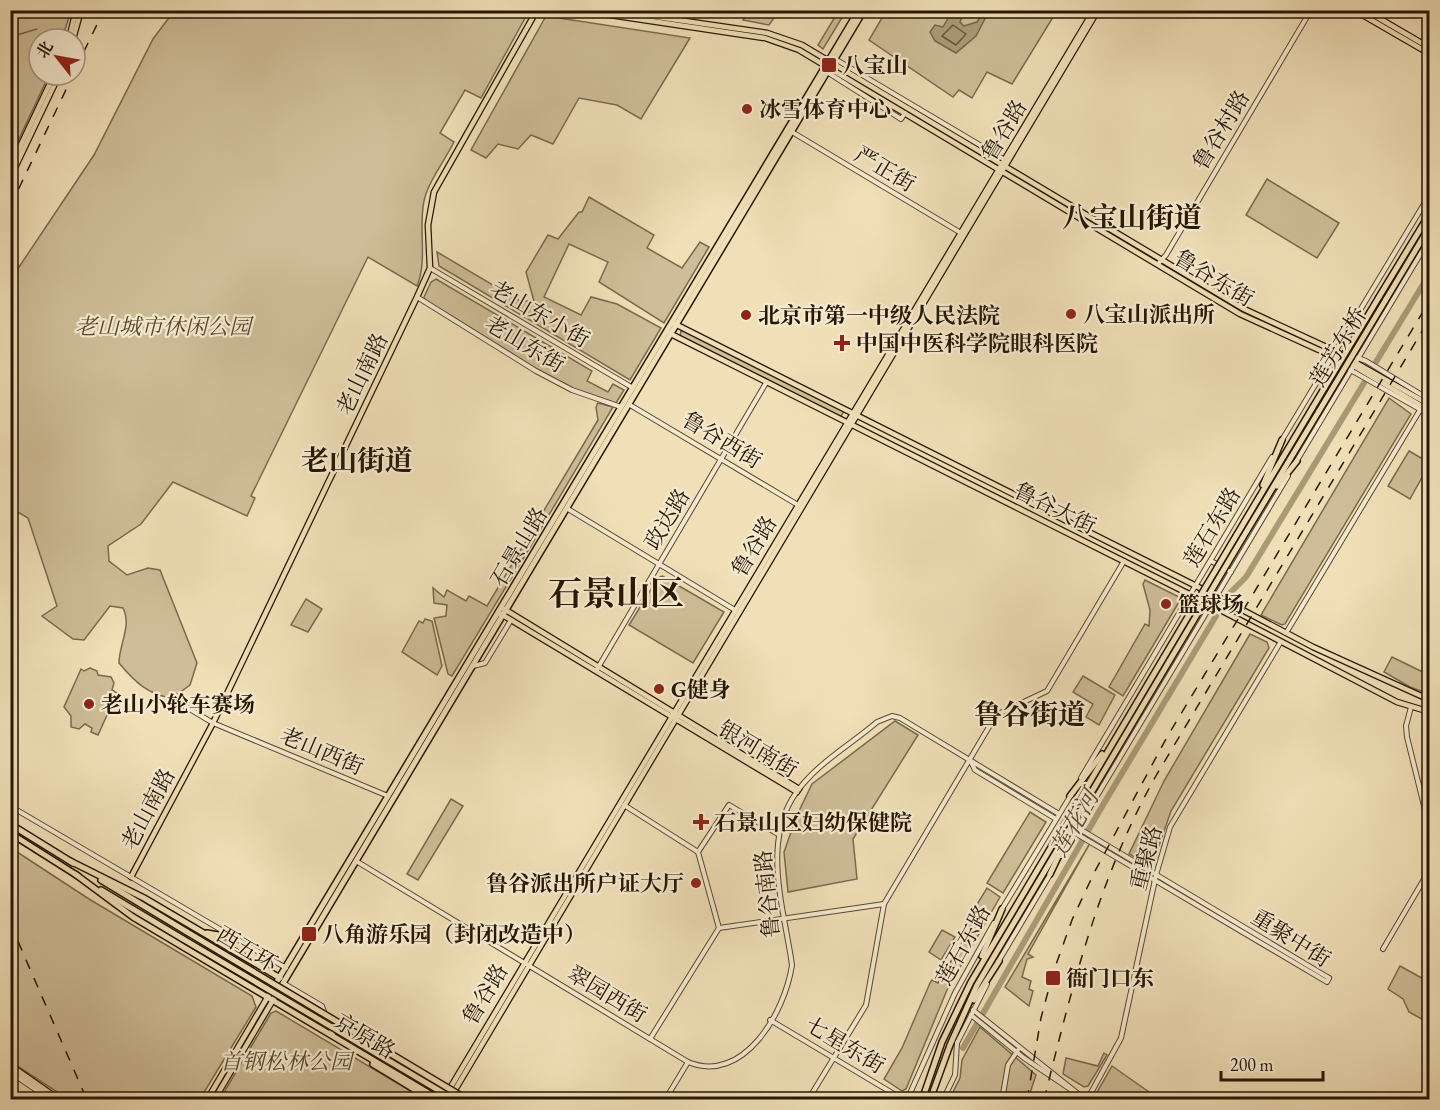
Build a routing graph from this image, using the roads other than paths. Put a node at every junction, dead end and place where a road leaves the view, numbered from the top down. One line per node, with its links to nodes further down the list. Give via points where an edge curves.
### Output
1 (79, 10): 12 (main road)
2 (537, 10): 30 (main road, 老山南路, via 434,192 428,225)
3 (577, 10): 15 (main road, via 765,38)
4 (609, 10): 15 (main road, via 767,33 792,40)
5 (859, 10): 15 (highway, 石景山路)
6 (864, 10): 15 (highway, 石景山路)
7 (1094, 10): 20 (main road, 鲁谷路)
8 (1098, 10): 20 (main road, 鲁谷路)
9 (1311, 10): 28 (street, 鲁谷村路)
10 (1354, 10): 14 (main road)
11 (1365, 10): 13 (main road)
12 (74, 27)
13 (1430, 48)
14 (1430, 54)
15 (831, 65): 18 (main road, 鲁谷东街); 18 (street, via 902,119); 19 (highway, 石景山路); 20 (main road, 鲁谷东街); 33 (highway, 石景山路)
16 (51, 87): 21 (main road)
17 (52, 87): 22 (main road)
18 (905, 113): 20 (main road, 鲁谷东街)
19 (792, 132): 26 (street, 严正街); 33 (highway, 石景山路)
20 (1003, 166): 26 (main road, 鲁谷路); 28 (main road, 鲁谷东街); 29 (main road, 鲁谷东街); 47 (main road, 鲁谷路)
21 (10, 168)
22 (10, 178)
23 (1430, 194): 35 (street, 莲石东路)
24 (1430, 213): 32 (highway)
25 (1430, 226): 32 (highway)
26 (961, 233): 47 (main road, 鲁谷路)
27 (1430, 238): 37 (street, 莲石东路)
28 (1163, 260): 29 (street, 鲁谷村路); 35 (main road, 鲁谷东街, via 1257,316)
29 (1158, 264): 36 (main road, 鲁谷东街, via 1240,314)
30 (429, 268): 31 (main road, 老山南路); 39 (street, 老山东小街)
31 (417, 297): 43 (street, 老山东街, via 536,371 572,390); 84 (main road, 老山南路)
32 (1382, 299): 44 (highway, 莲芳东桥, bridge)
33 (675, 323): 34 (highway, 石景山路); 47 (main road, 鲁谷大街)
34 (669, 333): 38 (main road, 鲁谷大街); 39 (highway, 石景山路); 41 (highway, 石景山路)
35 (1335, 351): 36 (street, 莲石东路); 37 (main road, 鲁谷东街)
36 (1332, 357): 37 (main road, 鲁谷东街); 49 (street, 莲石东路)
37 (1353, 363): 40 (street, 鲁谷东街); 42 (main road, 鲁谷东街); 45 (street, 鲁谷东街); 46 (main road, 鲁谷东街); 51 (street, 莲石东路)
38 (766, 383): 48 (main road, 鲁谷大街); 50 (street, 政达路)
39 (633, 388): 43 (highway, 石景山路)
40 (1430, 400)
41 (630, 405): 50 (street, 鲁谷西街); 54 (highway, 石景山路)
42 (1430, 405)
43 (622, 407): 67 (highway, 石景山路)
44 (1316, 409): 53 (highway, 莲石东路); 55 (highway, 莲石东路)
45 (1420, 410): 46 (street, 鲁谷东街); 72 (street)
46 (1430, 413)
47 (854, 414): 48 (main road, 鲁谷路); 61 (main road, 鲁谷大街)
48 (848, 424): 52 (main road, 鲁谷路); 57 (main road, 鲁谷大街); 83 (main road, 鲁谷路)
49 (1282, 440): 53 (highway); 58 (street, 莲石东路)
50 (721, 459): 52 (street, 鲁谷西街); 59 (street, 政达路)
51 (1297, 461): 55 (highway); 60 (street, 莲石东路)
52 (798, 505): 66 (main road, 鲁谷路)
53 (1254, 505): 56 (highway, 莲石东路)
54 (568, 509): 59 (street); 67 (highway, 石景山路)
55 (1260, 509): 56 (highway, 莲石东路)
56 (1239, 538): 74 (highway, bridge)
57 (1124, 561): 62 (main road, 鲁谷大街); 86 (street, via 1047,691 996,715)
58 (1211, 561): 60 (street); 61 (street, 莲石东路)
59 (659, 565): 66 (street); 76 (street, 政达路)
60 (1231, 572): 63 (street, 莲石东路)
61 (1196, 586): 62 (street, 莲石东路); 63 (main road, 鲁谷大街)
62 (1191, 595): 64 (main road, 鲁谷大街); 70 (street, 莲石东路)
63 (1216, 596): 64 (street, 莲石东路); 65 (main road, 鲁谷大街)
64 (1211, 604): 68 (main road, 鲁谷大街); 71 (street, 莲石东路)
65 (1241, 609): 68 (main road, via 1235,611); 72 (main road, 鲁谷大街)
66 (735, 610): 83 (main road, 鲁谷路)
67 (502, 611): 69 (main road); 75 (highway, 石景山路); 76 (main road); 89 (highway, 石景山路)
68 (1236, 618): 73 (main road, 鲁谷大街)
69 (512, 620): 75 (street, via 485,663); 76 (main road)
70 (1176, 620): 71 (street); 88 (street, 莲石东路)
71 (1195, 631): 97 (street, 莲石东路)
72 (1286, 633): 77 (main road, 鲁谷大街)
73 (1280, 643): 78 (main road, 鲁谷大街); 107 (street, 重聚路, via 1176,814)
74 (1167, 658): 85 (highway, 莲石东路); 90 (highway, 莲石东路)
75 (473, 666): 89 (highway, 石景山路)
76 (597, 669): 83 (main road, 银河南街)
77 (1375, 676): 78 (main road); 80 (main road, 鲁谷大街)
78 (1369, 688): 81 (main road, 鲁谷大街)
79 (174, 699): 84 (street, 老山西街)
80 (1430, 700)
81 (1411, 707): 82 (main road, 鲁谷大街); 96 (street, via 1407,737)
82 (1430, 712)
83 (673, 716): 87 (main road, 银河南街); 91 (main road, 鲁谷路); 116 (main road, 鲁谷路)
84 (213, 723): 89 (street, 老山西街); 106 (main road, 老山南路)
85 (1118, 734): 88 (highway); 119 (highway, 莲石东路)
86 (970, 759): 87 (street, 鲁谷南路, via 892,716 877,722); 93 (street); 94 (street, via 975,770); 108 (street)
87 (798, 791): 99 (street, 鲁谷南路)
88 (1070, 796): 93 (street, 莲石东路)
89 (391, 798): 102 (highway, 石景山路); 117 (highway, 石景山路)
90 (1084, 803): 105 (highway); 122 (highway, 莲石东路, via 1008,929)
91 (623, 805): 100 (street); 116 (main road, 鲁谷路)
92 (10, 806): 106 (street)
93 (1059, 814): 94 (street, 莲石东路)
94 (1056, 819): 109 (street, 莲石东路)
95 (10, 824): 101 (highway, 西五环)
96 (1430, 830)
97 (1079, 831): 105 (street, 莲石东路); 107 (street, 重聚中街)
98 (10, 833): 104 (highway, 西五环)
99 (778, 834): 100 (street, via 729,805); 110 (street, 鲁谷南路, via 776,855)
100 (698, 852): 111 (street)
101 (70, 861): 112 (highway); 138 (highway, 西五环, bridge)
102 (357, 861): 116 (street, 翠园西街); 118 (highway, 石景山路)
103 (1430, 869): 114 (street)
104 (75, 874): 120 (highway, via 133,917); 137 (highway, 西五环, bridge)
105 (1050, 874): 115 (street, 莲石东路)
106 (131, 877): 113 (street)
107 (1156, 878): 107 (street, 重聚中街, via 1327,982 1329,978); 146 (street, 重聚路, via 1120,1038)
108 (884, 904): 110 (street); 127 (street, via 866,1005)
109 (1002, 909): 119 (highway); 141 (street, 莲石东路)
110 (786, 919): 111 (street); 123 (street, 鲁谷南路, via 790,979)
111 (719, 928): 125 (street)
112 (202, 932): 113 (highway); 118 (highway)
113 (235, 938): 117 (street)
114 (1383, 950)
115 (999, 961): 121 (street, 莲石东路); 122 (highway)
116 (525, 963): 125 (street, 翠园西街); 135 (main road, 鲁谷路); 136 (main road, 鲁谷路)
117 (286, 969): 118 (highway, 石景山路)
118 (282, 981): 120 (highway, 石景山路); 124 (street, via 322,1006)
119 (971, 982): 142 (highway, 莲石东路, via 942,1042)
120 (271, 1001): 124 (highway, 京原路); 132 (main road, 石景山路); 133 (main road, 石景山路); 134 (highway, 京原路)
121 (974, 1013): 126 (street); 144 (street, 莲石东路, via 957,1043 955,1075)
122 (962, 1019): 143 (highway, 莲石东路)
123 (770, 1020): 127 (street, 七星东街); 128 (street, 鲁谷南路, via 754,1045 730,1064 710,1067)
124 (333, 1036): 135 (highway, 京原路)
125 (650, 1039): 128 (street, 翠园西街)
126 (1018, 1050): 145 (street, via 1008,1065); 146 (street)
127 (834, 1058): 140 (street); 141 (street, 七星东街)
128 (688, 1062): 139 (street)
129 (10, 1069): 130 (street); 131 (main road)
130 (51, 1100)
131 (58, 1100)
132 (207, 1100)
133 (214, 1100)
134 (432, 1100)
135 (441, 1100)
136 (449, 1100)
137 (455, 1100)
138 (468, 1100)
139 (665, 1100)
140 (808, 1100)
141 (905, 1100)
142 (922, 1100)
143 (930, 1100)
144 (943, 1100)
145 (1002, 1100)
146 (1086, 1100)

